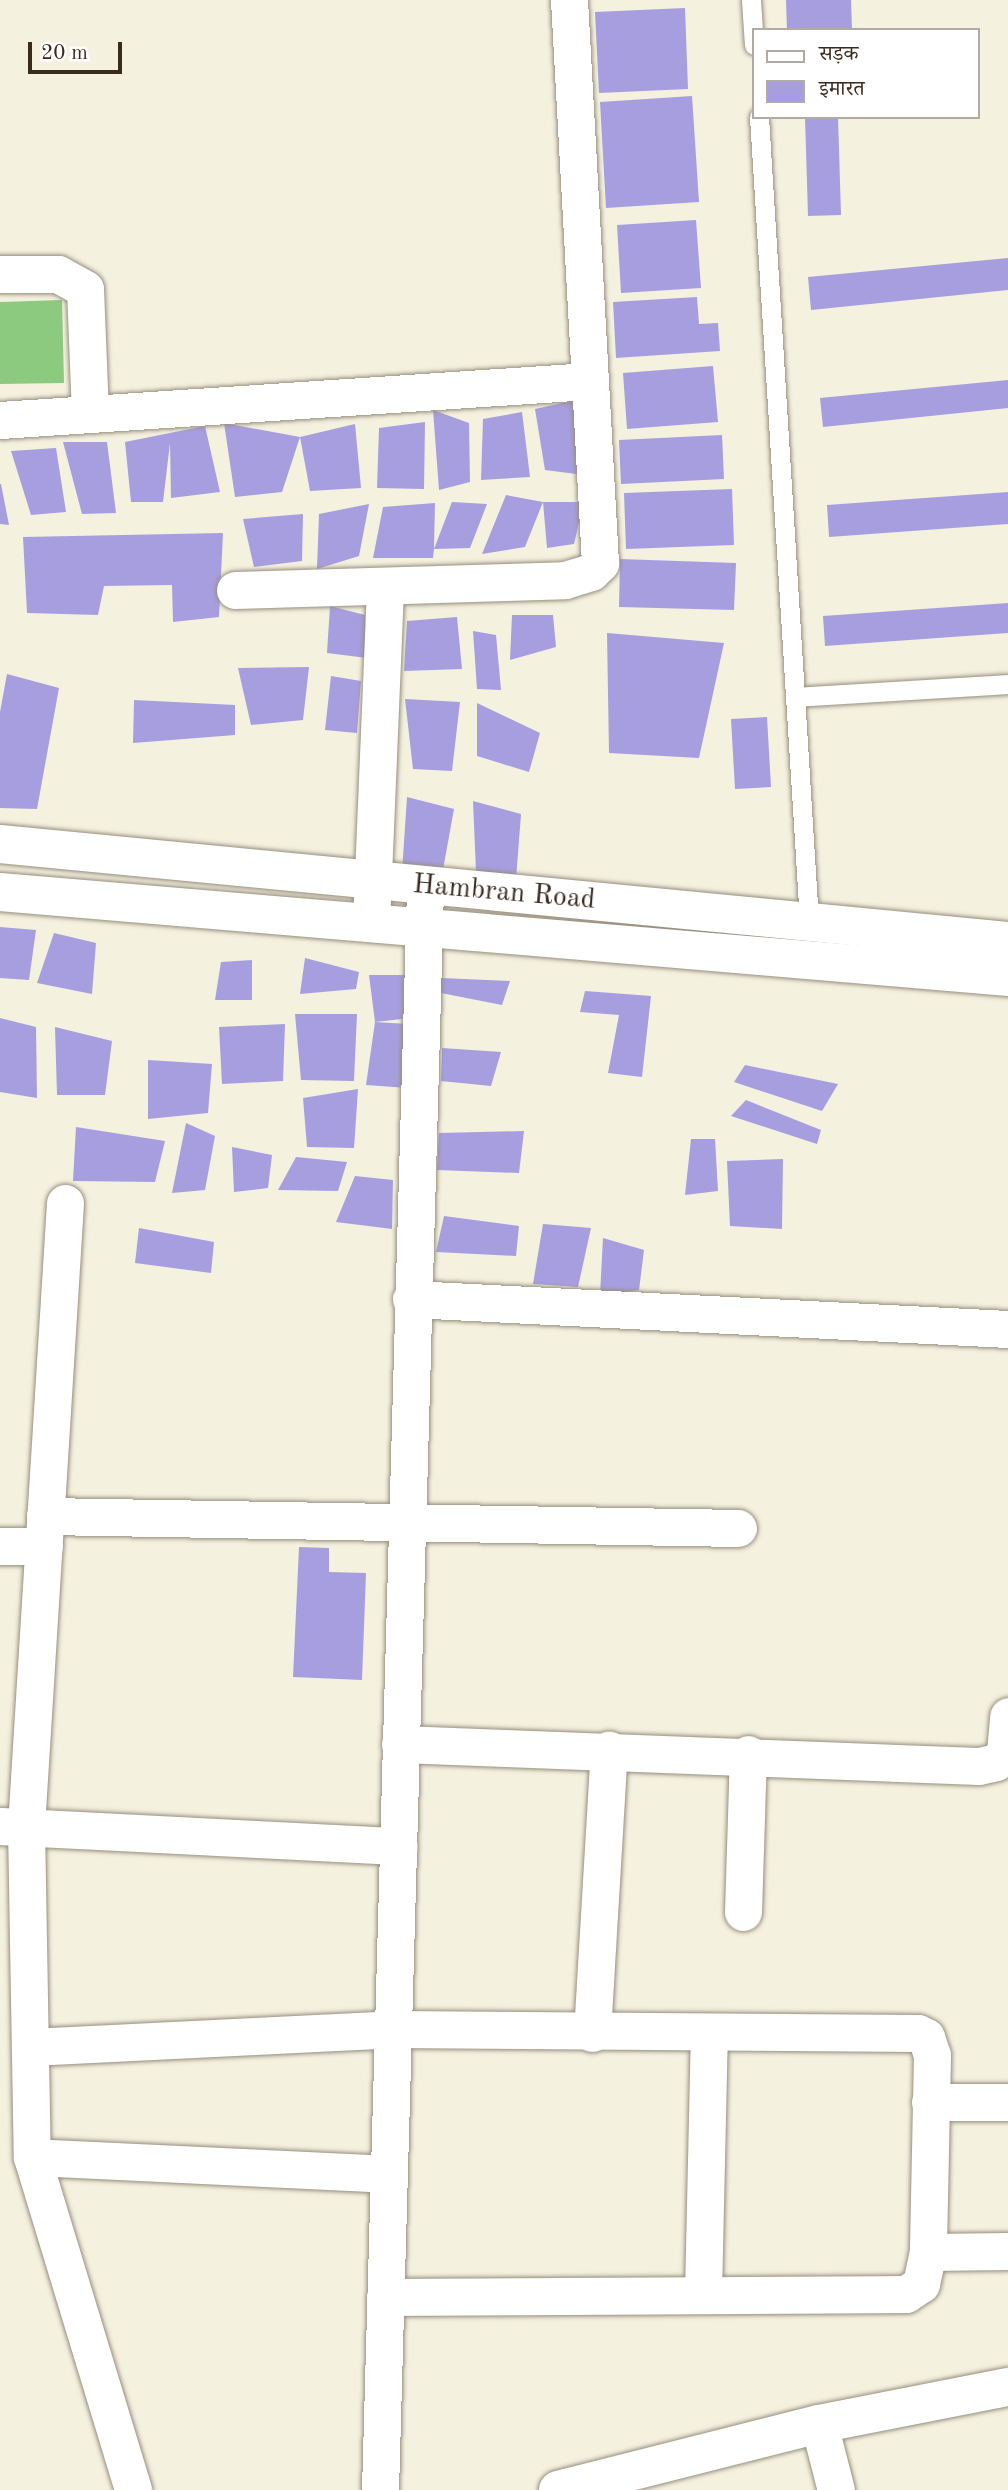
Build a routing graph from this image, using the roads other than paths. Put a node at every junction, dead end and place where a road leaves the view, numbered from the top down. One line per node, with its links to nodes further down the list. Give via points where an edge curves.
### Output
1 (569, 0): 6 (street)
2 (751, 0): 3 (lane)
3 (753, 28)
4 (759, 119): 12 (lane)
5 (0, 274): 7 (street, via 58,274 85,289)
6 (589, 381): 7 (street); 9 (street, via 601,556 596,568 565,580)
7 (90, 413): 8 (street)
8 (0, 420)
9 (385, 588): 10 (street); 14 (street)
10 (235, 590)
11 (1008, 684): 12 (lane)
12 (795, 697): 17 (lane)
13 (0, 844): 14 (main road, Hambran Road)
14 (372, 881): 15 (main road, Hambran Road); 18 (street)
15 (425, 887): 17 (main road, Hambran Road); 19 (street)
16 (0, 892): 18 (main road, Hambran Road)
17 (809, 920): 20 (main road, Hambran Road)
18 (371, 923): 19 (main road, Hambran Road)
19 (423, 927): 21 (main road, Hambran Road); 23 (street)
20 (1008, 941)
21 (1008, 977)
22 (65, 1203): 27 (street)
23 (411, 1299): 24 (street); 25 (street)
24 (1008, 1329)
25 (408, 1520): 26 (street); 27 (street); 30 (street)
26 (738, 1528)
27 (45, 1531): 28 (street); 33 (street)
28 (0, 1546)
29 (1008, 1716): 32 (street, via 1005,1753 996,1762 979,1766)
30 (401, 1744): 31 (street); 34 (street)
31 (609, 1750): 32 (street); 37 (street)
32 (748, 1754): 35 (street)
33 (13, 1826): 34 (street); 39 (street)
34 (398, 1846): 36 (street)
35 (743, 1912)
36 (393, 2029): 37 (street); 39 (street); 43 (street)
37 (592, 2033): 38 (street)
38 (709, 2034): 40 (street, via 918,2033 931,2046); 46 (street)
39 (30, 2047): 42 (street)
40 (930, 2102): 41 (street); 45 (street)
41 (1008, 2102)
42 (32, 2157): 43 (street); 50 (street)
43 (389, 2174): 47 (street)
44 (1008, 2251): 45 (street)
45 (928, 2252): 46 (street, via 921,2284 906,2294)
46 (703, 2293): 47 (street)
47 (385, 2297): 51 (street)
48 (1008, 2387): 49 (main road)
49 (820, 2424): 52 (main road); 53 (street)
50 (133, 2490)
51 (380, 2490)
52 (558, 2490)
53 (836, 2490)

